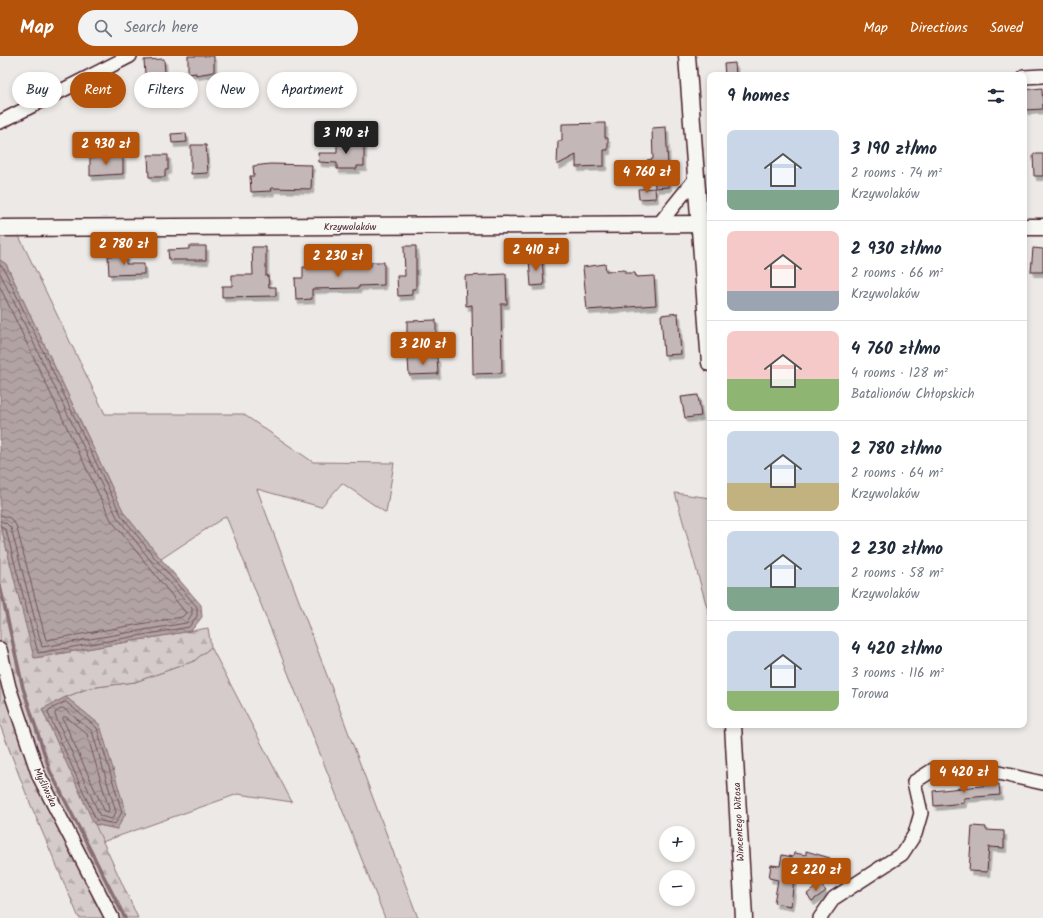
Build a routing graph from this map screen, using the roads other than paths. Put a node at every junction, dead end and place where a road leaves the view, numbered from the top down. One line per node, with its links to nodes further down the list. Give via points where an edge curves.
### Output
1 (130, 56): 5 (street)
2 (687, 56): 6 (street)
3 (1043, 76): 4 (street)
4 (1027, 77)
5 (0, 122)
6 (696, 178): 7 (street); 8 (street)
7 (659, 224): 8 (street, Krzywolaków); 11 (street, Krzywolaków)
8 (705, 224): 12 (street)
9 (1027, 227): 10 (street)
10 (1043, 227)
11 (0, 228)
12 (707, 280)
13 (0, 649): 16 (street, Myśliwska, via 9,687 39,776)
14 (733, 728): 17 (street, Wincentego Witosa)
15 (1043, 783): 18 (street, via 976,768 933,770 914,782 921,813 915,834 902,854 834,898)
16 (112, 918)
17 (744, 918)
18 (820, 918)

